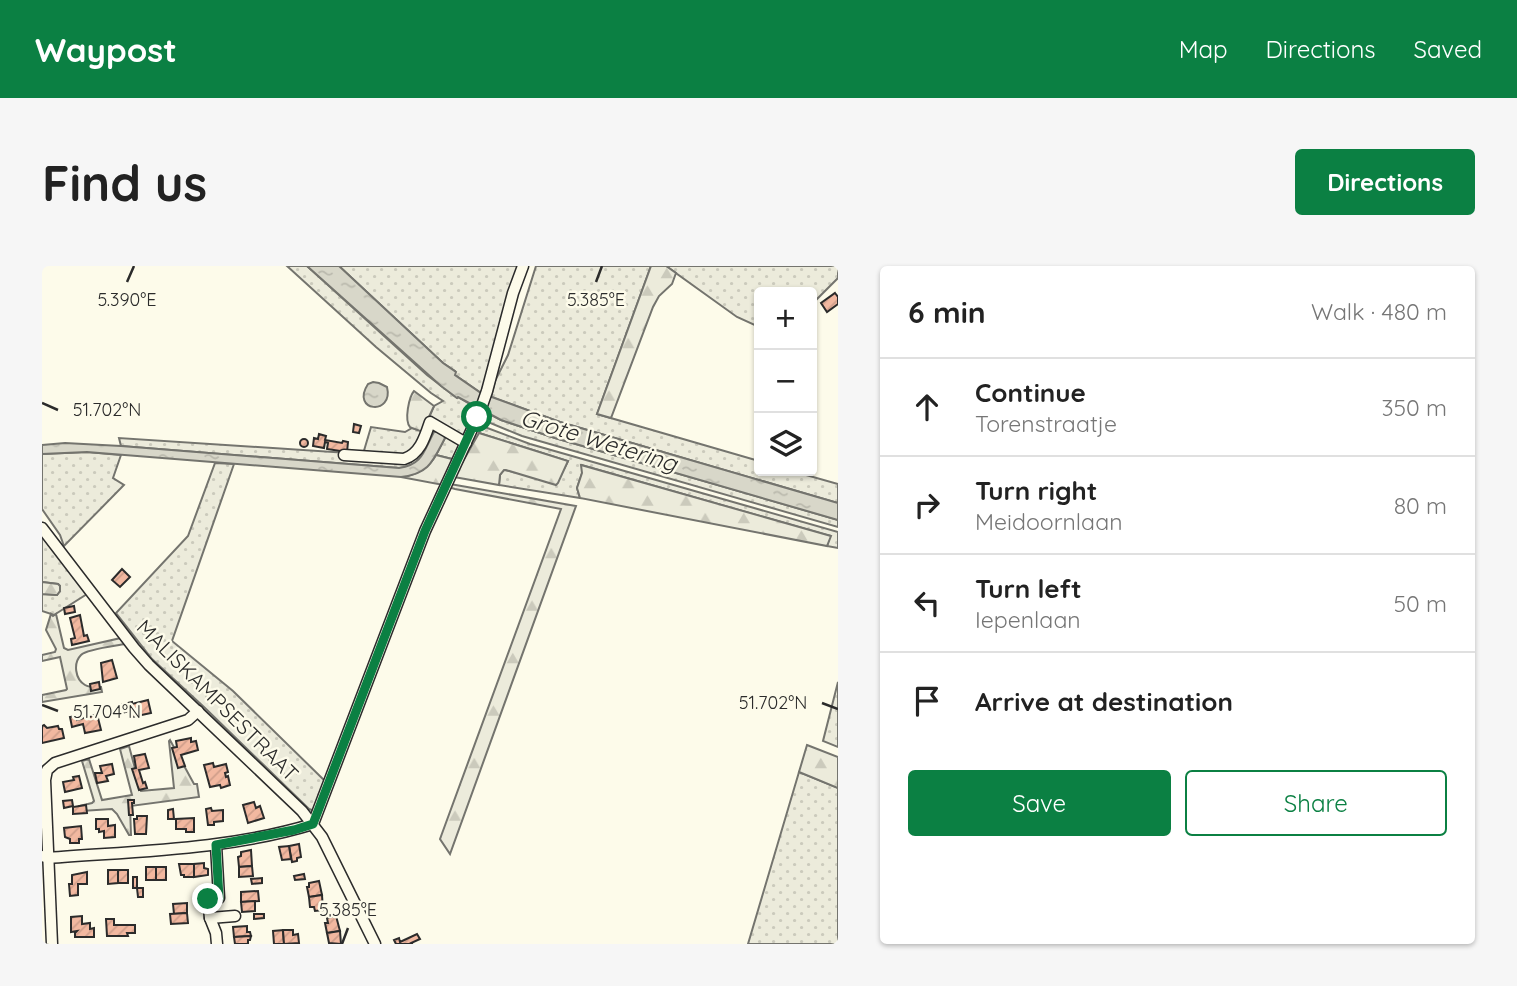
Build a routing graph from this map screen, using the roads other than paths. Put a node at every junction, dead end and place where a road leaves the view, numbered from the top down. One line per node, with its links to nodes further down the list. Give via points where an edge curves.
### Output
1 (523, 266): 2 (street, via 487,391)
2 (466, 443): 3 (street, via 430,422 411,457); 6 (street, via 425,531)
3 (344, 455)
4 (42, 528): 5 (street, MALISKAMPSESTRAAT, via 134,648)
5 (198, 711): 6 (street, MALISKAMPSESTRAAT); 8 (street, via 188,720 55,763 47,770)
6 (313, 824): 7 (street); 13 (street, MALISKAMPSESTRAAT)
7 (216, 845): 8 (street); 10 (street, via 219,898 204,899)
8 (46, 857): 11 (street)
9 (235, 916): 10 (street)
10 (209, 918): 12 (street)
11 (52, 944)
12 (216, 944)
13 (375, 944)

